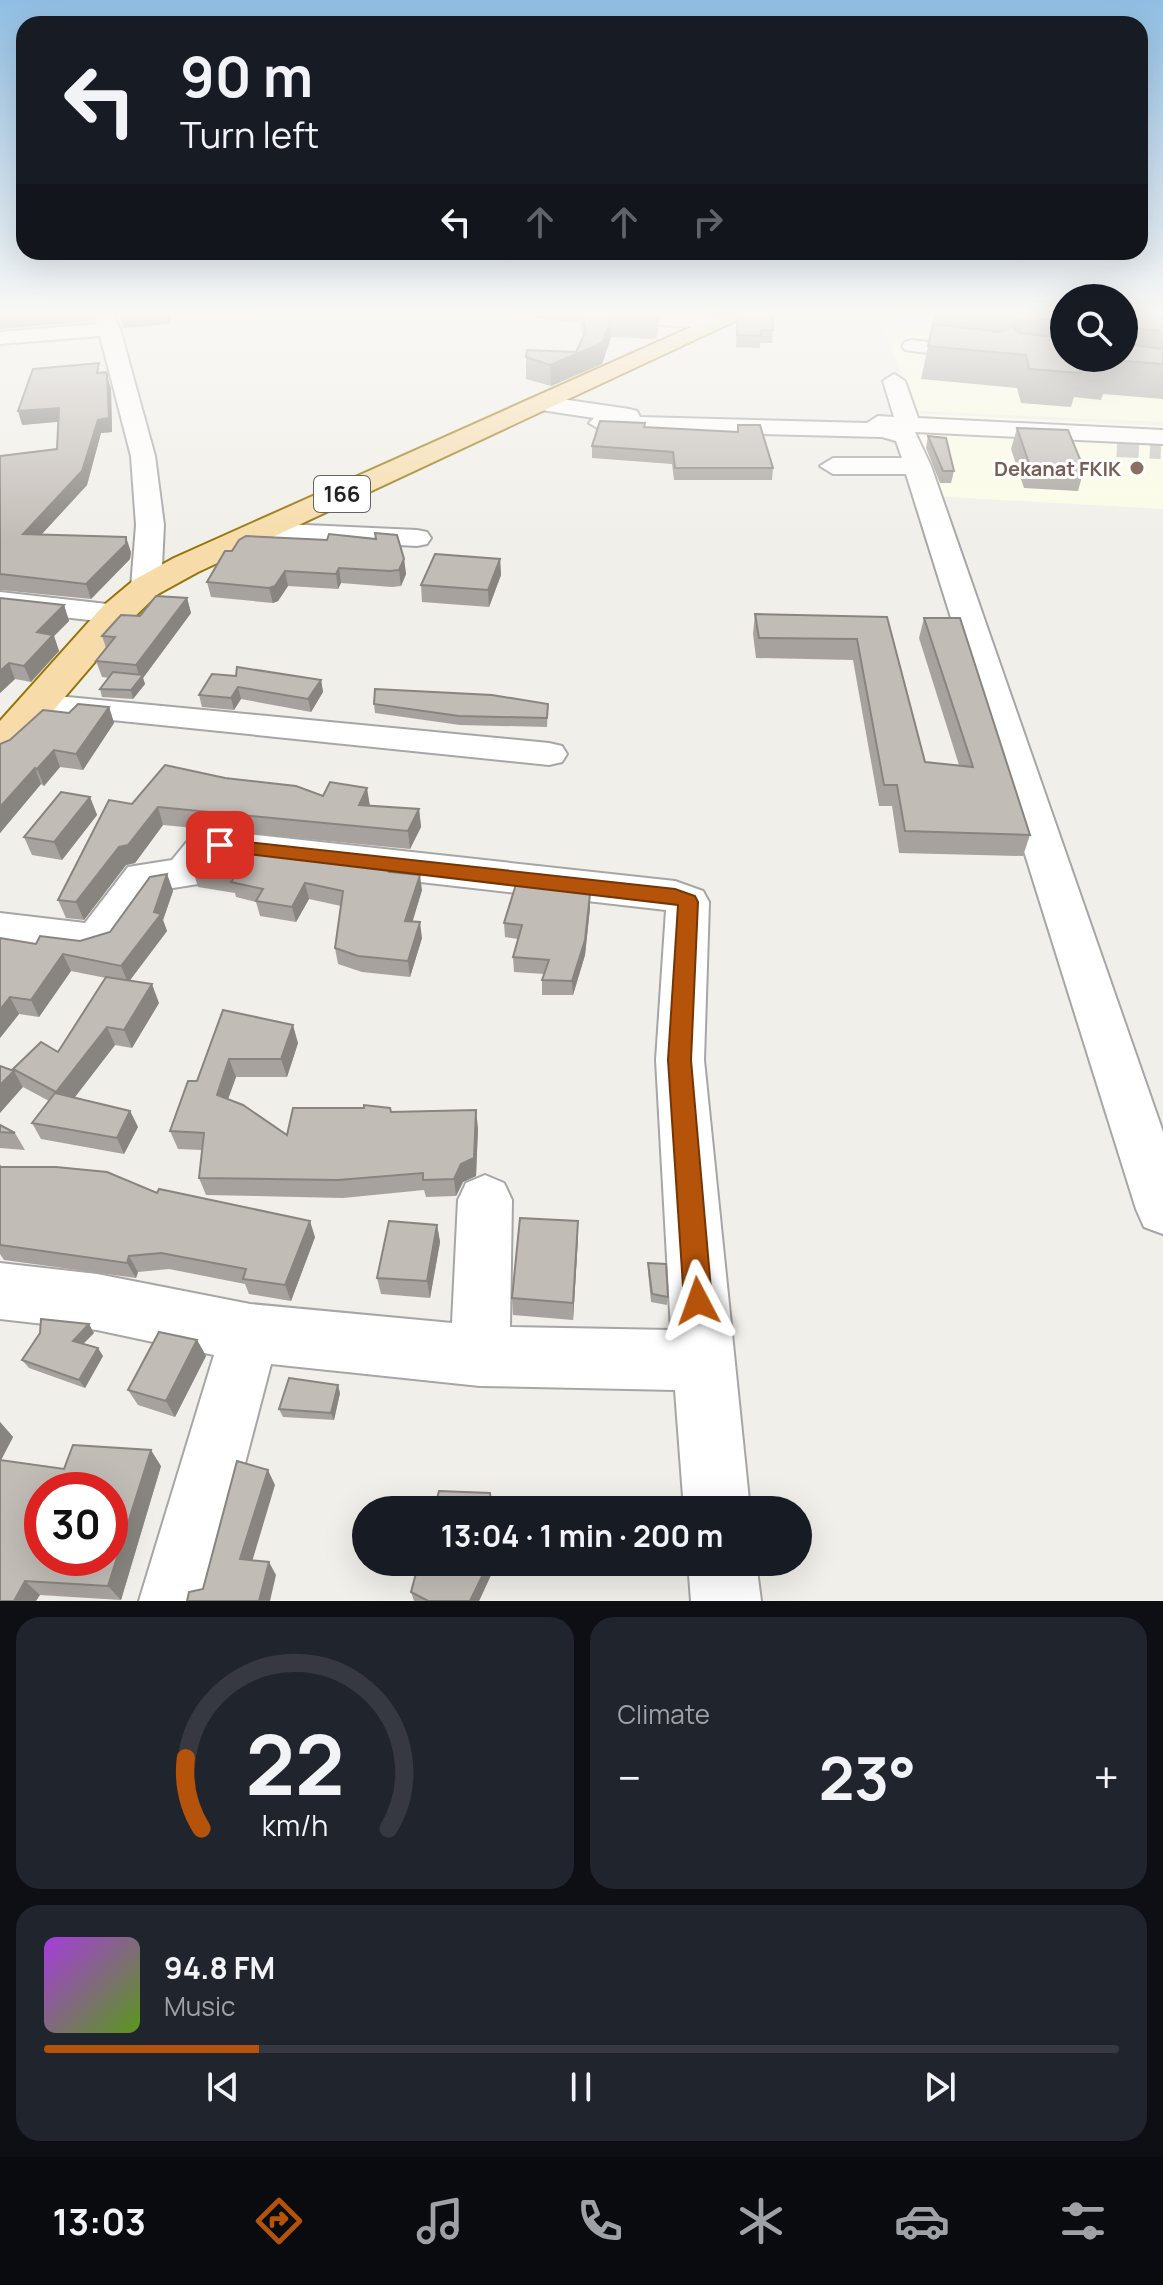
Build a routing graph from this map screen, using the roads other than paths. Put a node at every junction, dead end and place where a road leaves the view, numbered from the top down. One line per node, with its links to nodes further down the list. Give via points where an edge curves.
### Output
1 (125, 390): 14 (street, via 143,456 150,525)
2 (570, 390): 4 (main road, 166)
3 (897, 390): 6 (street)
4 (552, 398): 5 (street); 12 (main road, 166)
5 (618, 416): 6 (street); 11 (street, via 892,431 907,437)
6 (906, 420): 7 (street); 8 (street)
7 (1041, 431): 8 (street); 9 (street, via 1060,443)
8 (1162, 440)
9 (1117, 446)
10 (833, 466): 11 (street)
11 (918, 466): 22 (street)
12 (261, 531): 13 (street); 14 (main road, 166)
13 (417, 538)
14 (146, 587): 16 (main road, 166)
15 (0, 601): 16 (street)
16 (116, 614): 17 (main road, 166)
17 (36, 704): 18 (main road, 166); 19 (street)
18 (0, 746)
19 (549, 754)
20 (0, 929): 26 (street, via 99,936 142,877 184,874 204,848 220,845 675,896 688,902 680,1060)
21 (485, 1200): 25 (street)
22 (1163, 1209)
23 (0, 1291): 24 (street, via 97,1302)
24 (250, 1333): 25 (street); 29 (street)
25 (480, 1356): 26 (street)
26 (703, 1361): 27 (street)
27 (716, 1496)
28 (723, 1576): 30 (street)
29 (174, 1601)
30 (726, 1601)

